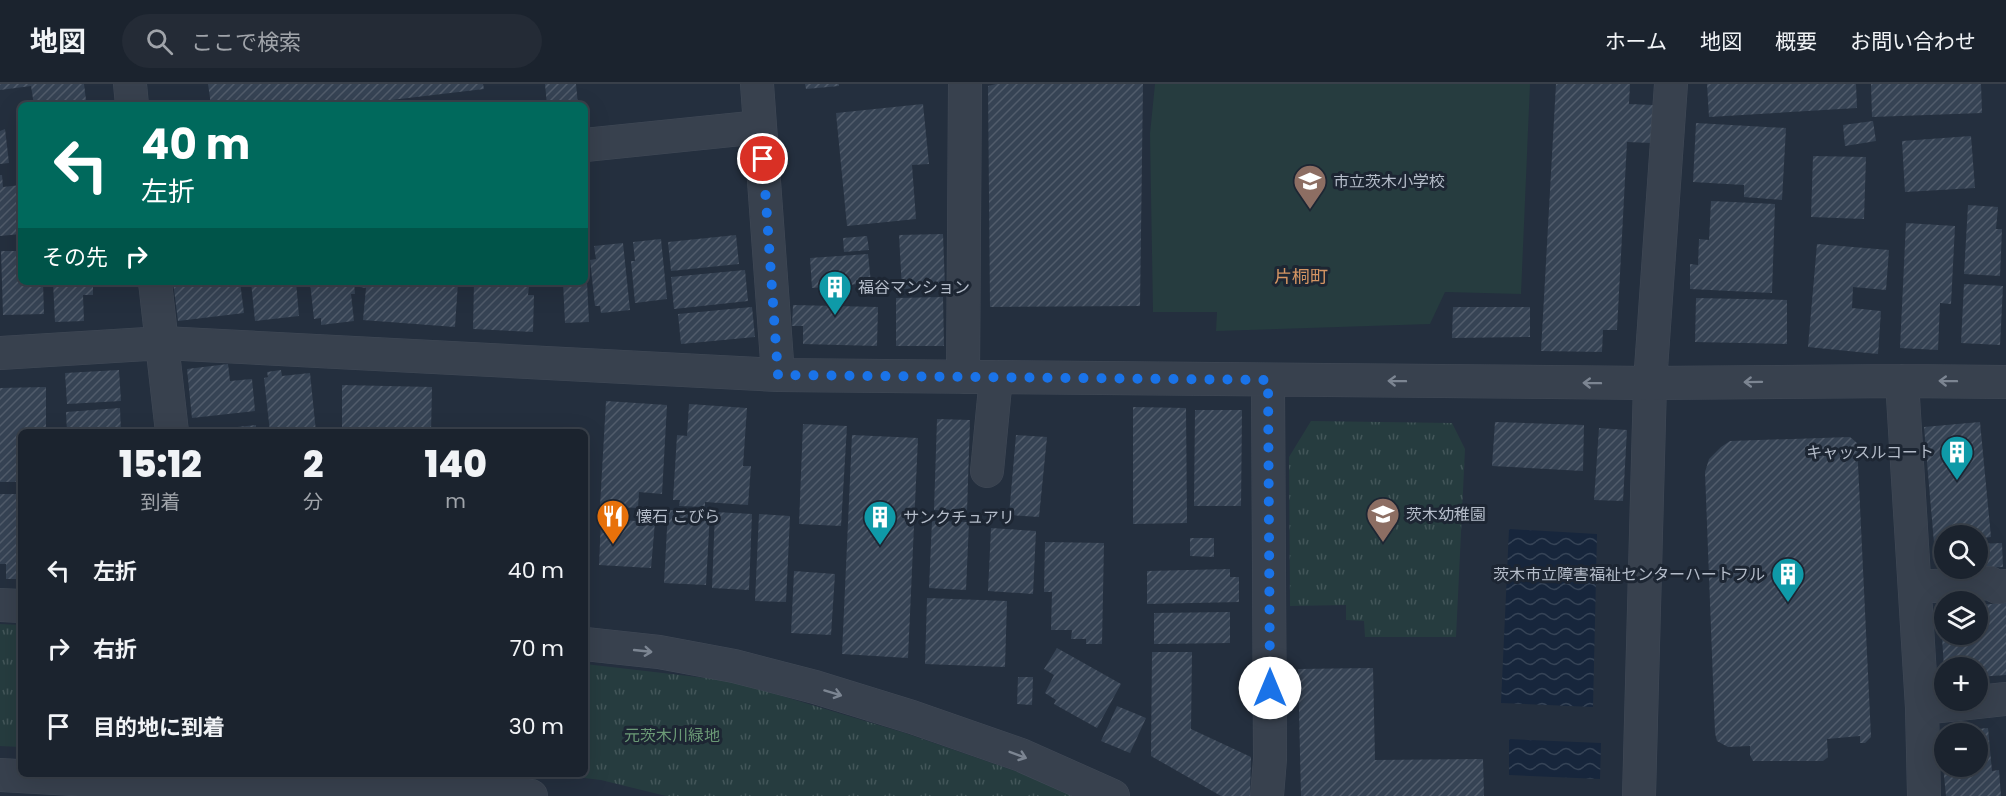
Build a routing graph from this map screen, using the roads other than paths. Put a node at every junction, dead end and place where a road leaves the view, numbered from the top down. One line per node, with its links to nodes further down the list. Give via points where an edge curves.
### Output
1 (130, 84): 5 (street)
2 (757, 84): 6 (street)
3 (965, 84): 12 (street)
4 (1671, 84): 17 (street)
5 (132, 102)
6 (760, 127): 7 (street); 11 (street)
7 (588, 145)
8 (155, 285): 9 (street)
9 (163, 343): 10 (street); 11 (street); 18 (street)
10 (0, 352)
11 (778, 375): 12 (street)
12 (963, 377): 13 (street)
13 (996, 377): 14 (street); 19 (street)
14 (1268, 380): 17 (street, one-way to 14); 33 (street)
15 (1902, 381): 16 (street, one-way to 15); 17 (street, one-way to 17); 21 (street)
16 (2006, 382)
17 (1650, 383): 34 (street)
18 (172, 429)
19 (987, 471)
20 (2006, 586): 21 (street, via 1990,583)
21 (1915, 587): 26 (street)
22 (0, 605): 23 (street)
23 (18, 606)
24 (588, 644): 32 (street, one-way to 32, via 734,666 815,687 1021,755)
25 (2006, 699): 26 (street)
26 (1922, 708): 35 (street)
27 (0, 775): 28 (street)
28 (18, 776)
29 (39, 777): 30 (street)
30 (195, 785): 31 (street, via 443,788)
31 (531, 796)
32 (1113, 796)
33 (1267, 796)
34 (1639, 796)
35 (1924, 796)

